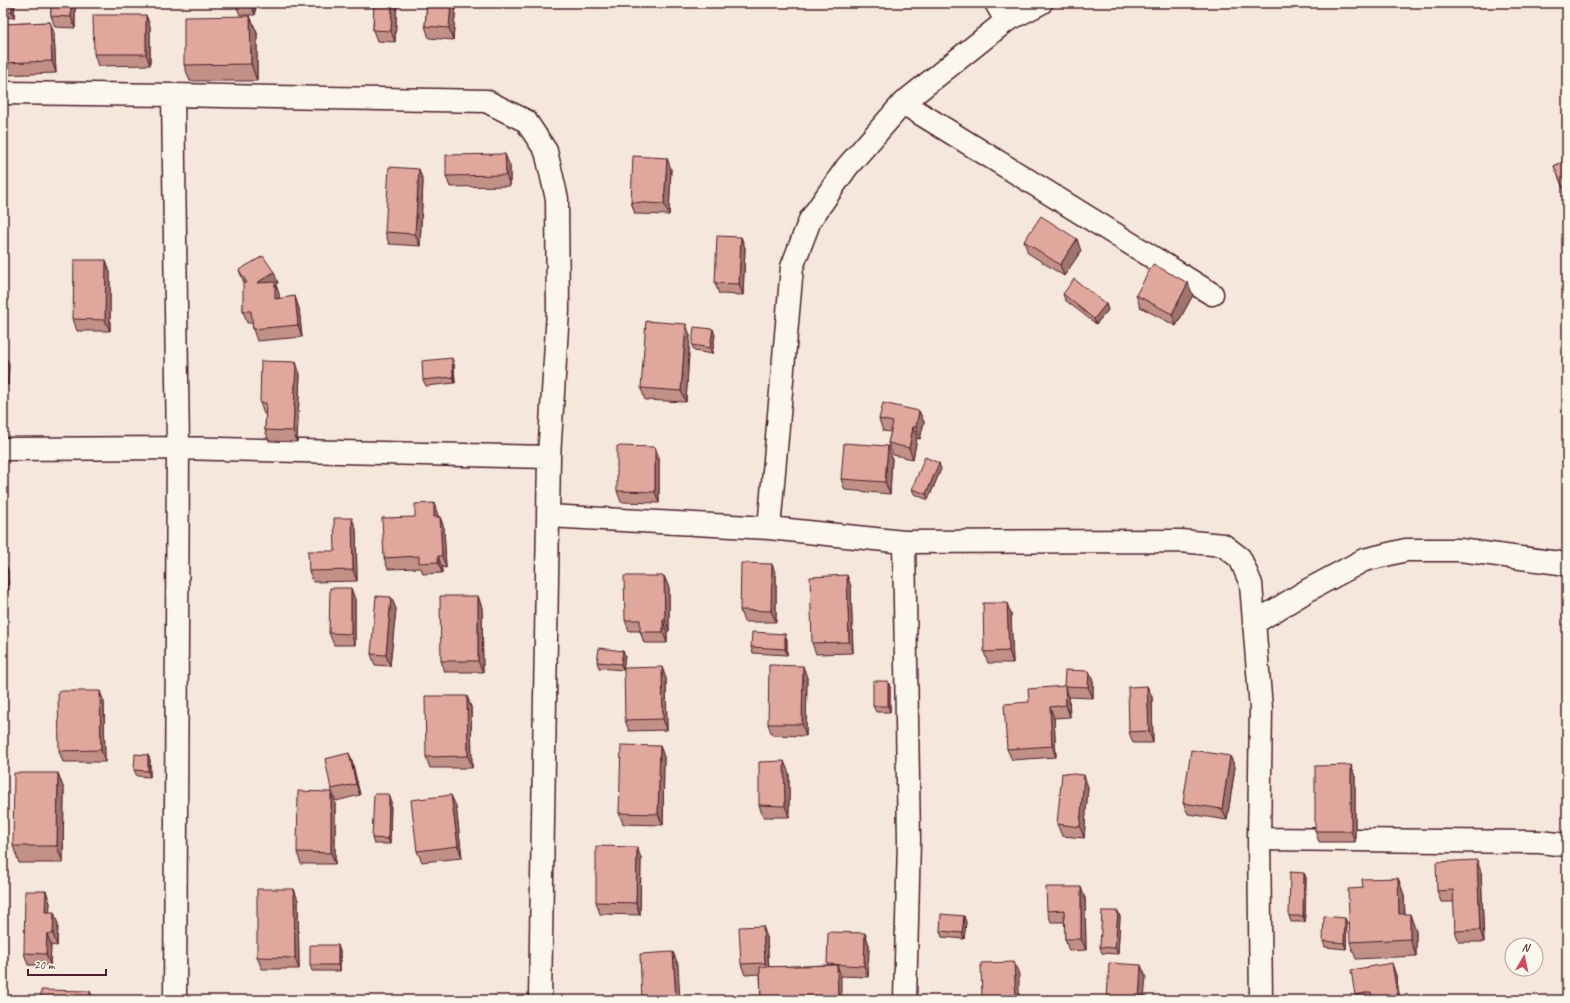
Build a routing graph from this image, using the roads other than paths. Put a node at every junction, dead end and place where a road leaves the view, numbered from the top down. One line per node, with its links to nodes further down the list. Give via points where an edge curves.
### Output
1 (1041, 3): 2 (street)
2 (1001, 12): 5 (street)
3 (3, 93): 4 (street)
4 (173, 95): 7 (street); 9 (street, via 486,101 526,121 546,151 557,199 558,311)
5 (903, 104): 6 (street); 11 (street, via 847,167 810,220 792,267)
6 (1212, 294)
7 (178, 448): 8 (street); 9 (street); 17 (street)
8 (3, 450)
9 (549, 457): 10 (street)
10 (548, 516): 11 (street); 18 (street)
11 (770, 528): 12 (street)
12 (904, 542): 14 (street, via 1181,541 1223,545 1240,558 1251,584); 19 (street, via 909,840)
13 (1567, 564): 14 (street, via 1460,550 1406,550 1364,560)
14 (1254, 623): 15 (street, via 1261,709)
15 (1259, 838): 16 (street, via 1540,842); 20 (street)
16 (1567, 845)
17 (175, 1000)
18 (540, 1000)
19 (905, 1000)
20 (1261, 1000)

